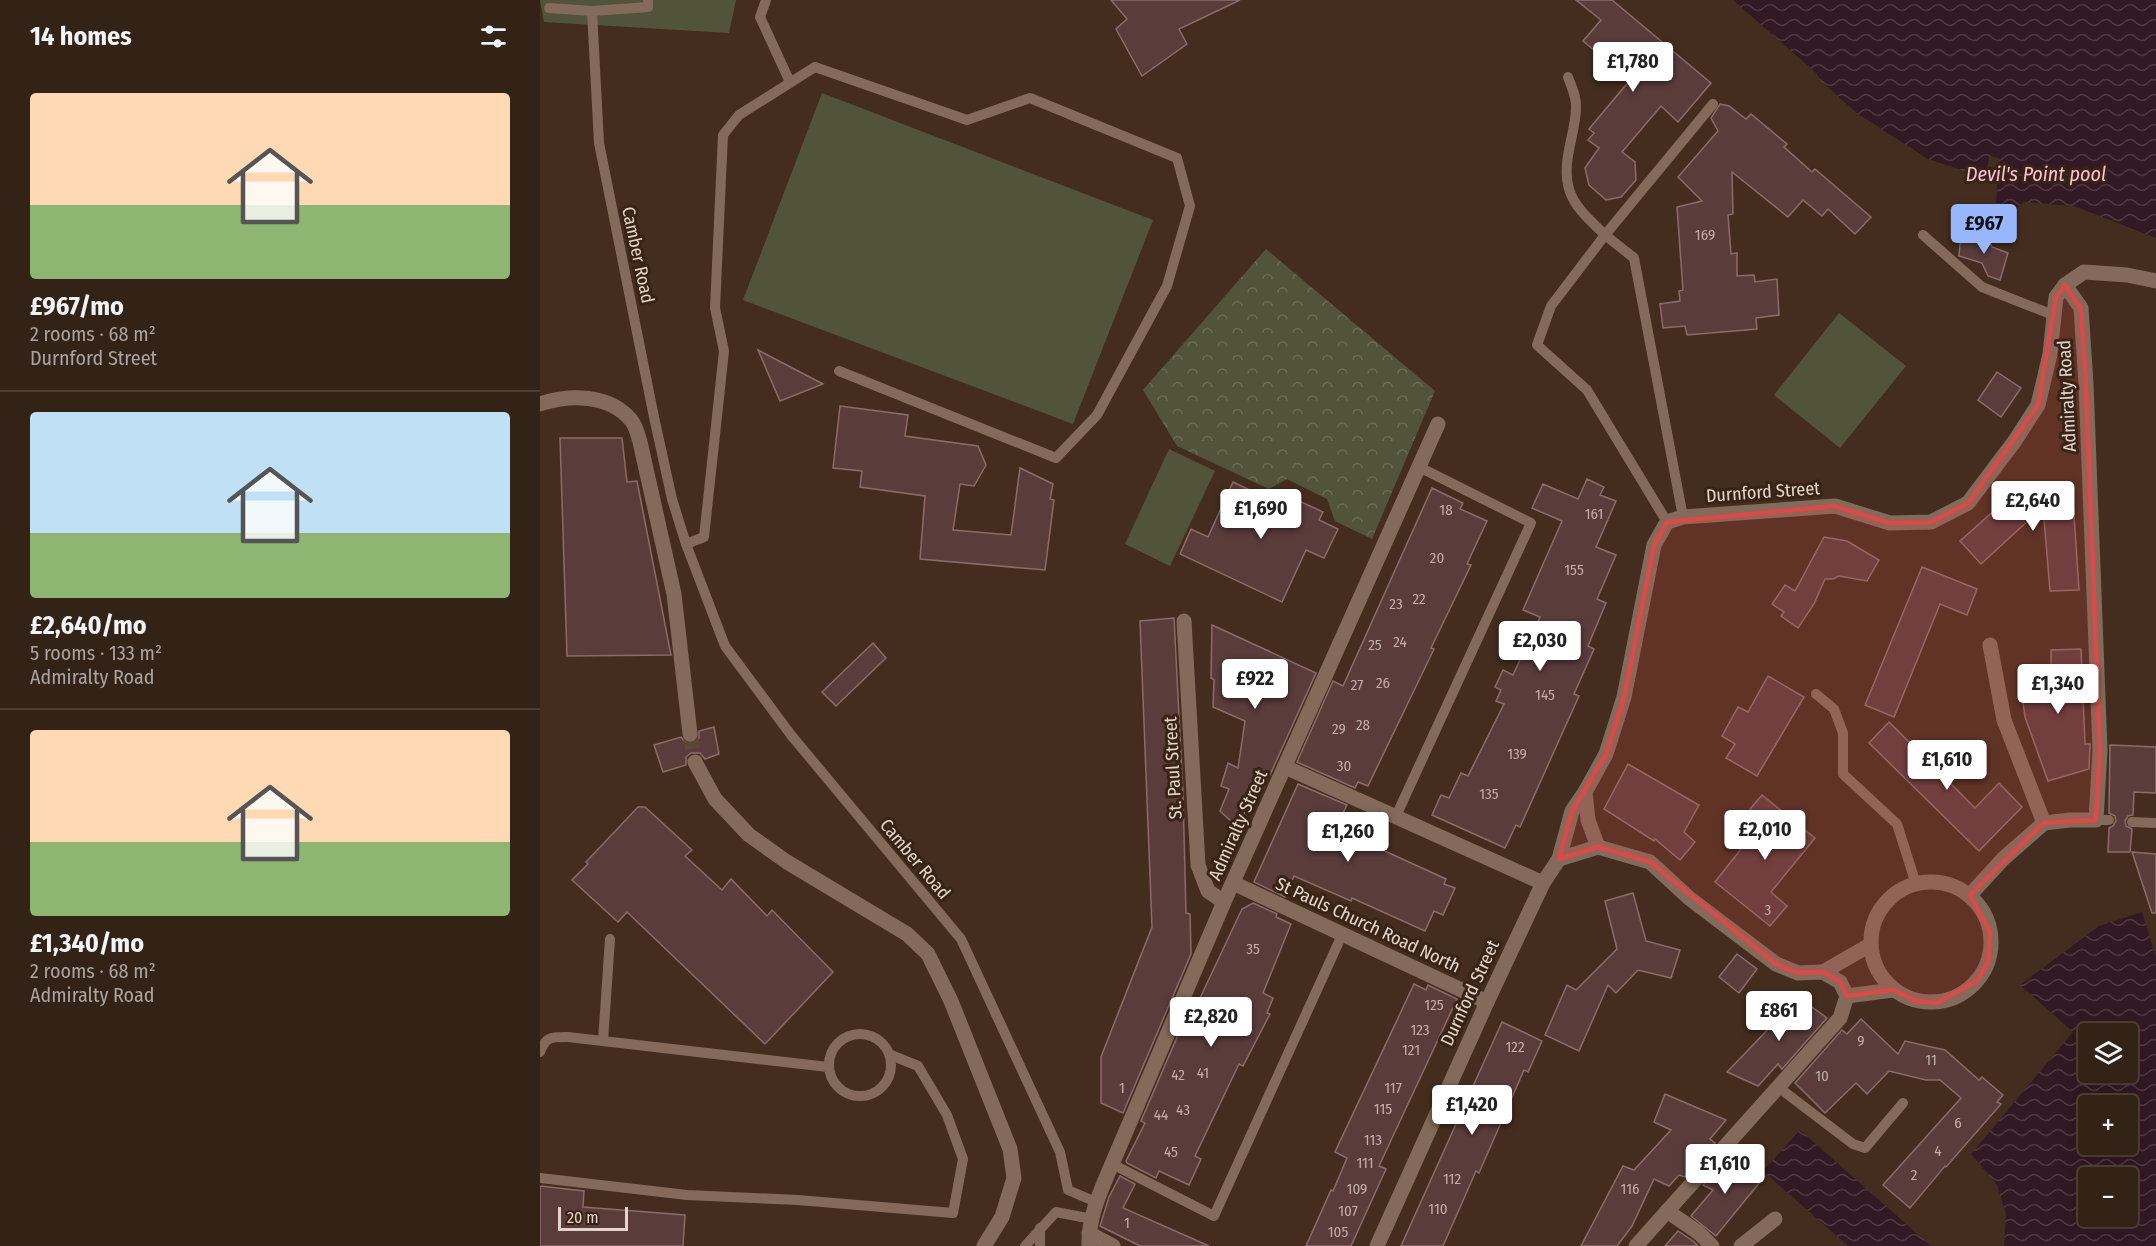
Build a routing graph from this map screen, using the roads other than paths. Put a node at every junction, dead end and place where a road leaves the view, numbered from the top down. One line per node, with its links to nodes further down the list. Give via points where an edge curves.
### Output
1 (648, 0): 4 (lane, via 648,7)
2 (766, 0): 6 (lane, via 760,17)
3 (549, 8): 4 (lane)
4 (592, 11): 19 (lane, Camber Road, via 599,142 654,417)
5 (1568, 77): 8 (lane, via 1576,109 1567,168 1569,191 1581,211)
6 (790, 82): 13 (lane, via 815,67 967,120 1030,98 1177,158 1190,206 1167,286 1097,415 1056,458); 19 (lane, via 740,115 723,135 715,308 724,351 704,537)
7 (1713, 104): 8 (lane)
8 (1605, 235): 17 (lane, via 1634,258); 18 (lane, via 1551,306 1537,345 1587,390)
9 (1923, 235): 12 (lane, via 1982,287)
10 (2156, 281): 11 (street, via 2084,272)
11 (2065, 285): 12 (street, Durnford Street, via 2056,297); 29 (street, Admiralty Road, via 2081,308 2103,820)
12 (2053, 315): 17 (street, Durnford Street, via 2050,354 2038,405 1968,503 1930,522 1890,523 1835,506)
13 (839, 371)
14 (540, 404): 23 (street, via 555,399 591,398 612,405 632,421 674,594)
15 (1438, 424): 16 (street, Admiralty Street)
16 (1419, 467): 25 (street, Admiralty Street); 27 (lane, via 1531,523)
17 (1683, 517): 18 (street, Durnford Street)
18 (1667, 522): 26 (street, Durnford Street, via 1654,545 1620,708 1606,754)
19 (686, 544): 53 (lane, Camber Road, via 725,646 791,735 961,939 1060,1152 1068,1190)
20 (1184, 621): 37 (street, St. Paul Street, via 1198,865 1208,891)
21 (1990, 645): 29 (street, via 2004,720)
22 (1816, 694): 35 (lane, via 1834,709 1843,733 1843,774 1897,824)
23 (690, 734)
24 (695, 762): 58 (street, via 715,799 749,835 907,934 928,954 1010,1149 1014,1178 1002,1217)
25 (1285, 767): 27 (street); 33 (street, Admiralty Street)
26 (1585, 792): 31 (street, via 1588,820); 32 (street, Durnford Street, via 1572,811)
27 (1396, 816): 34 (street)
28 (2132, 822): 30 (lane)
29 (2044, 823): 36 (street)
30 (2156, 823)
31 (1598, 847): 32 (street); 41 (street, via 1650,862 1689,898 1776,964 1798,973)
32 (1559, 859): 34 (street, Durnford Street)
33 (1233, 883): 37 (street, Admiralty Street); 38 (street, St Pauls Church Road North)
34 (1543, 883): 44 (street, Durnford Street)
35 (1916, 884): 36 (street, via 1934,882); 40 (street, via 1887,900 1876,917)
36 (1970, 895): 42 (street, via 1986,917 1990,932 1988,963 1977,981 1950,1000 1937,1003 1917,1001)
37 (1224, 903): 51 (street, Admiralty Street)
38 (1342, 935): 44 (street, St Pauls Church Road North); 51 (lane, via 1214,1216)
39 (610, 939): 45 (lane)
40 (1870, 945): 41 (street); 42 (street, via 1879,974)
41 (1823, 972): 43 (street, via 1840,982)
42 (1893, 990): 43 (street)
43 (1847, 996): 49 (street, via 1840,1018)
44 (1487, 1002): 62 (street, Durnford Street)
45 (603, 1041): 46 (lane, via 552,1037 543,1043); 48 (lane)
46 (540, 1052)
47 (891, 1055): 48 (lane, via 882,1041 862,1032 842,1038 833,1047); 48 (lane, via 892,1069 883,1087 871,1095 848,1094 837,1086); 52 (lane, via 918,1066 947,1115 963,1159 952,1213 687,1194)
48 (828, 1067)
49 (1778, 1087): 50 (lane, via 1853,1144 1865,1148); 54 (street)
50 (1903, 1103)
51 (1112, 1164): 53 (street, Admiralty Street)
52 (540, 1178)
53 (1096, 1202): 57 (street, Admiralty Street)
54 (1667, 1211): 63 (street); 64 (street)
55 (1775, 1219): 65 (street)
56 (1040, 1228): 57 (lane, via 1056,1212); 59 (lane); 60 (lane)
57 (1090, 1233): 61 (street)
58 (984, 1246)
59 (1025, 1246)
60 (1041, 1246)
61 (1113, 1246)
62 (1377, 1246)
63 (1636, 1246)
64 (1712, 1246)
65 (1741, 1246)

